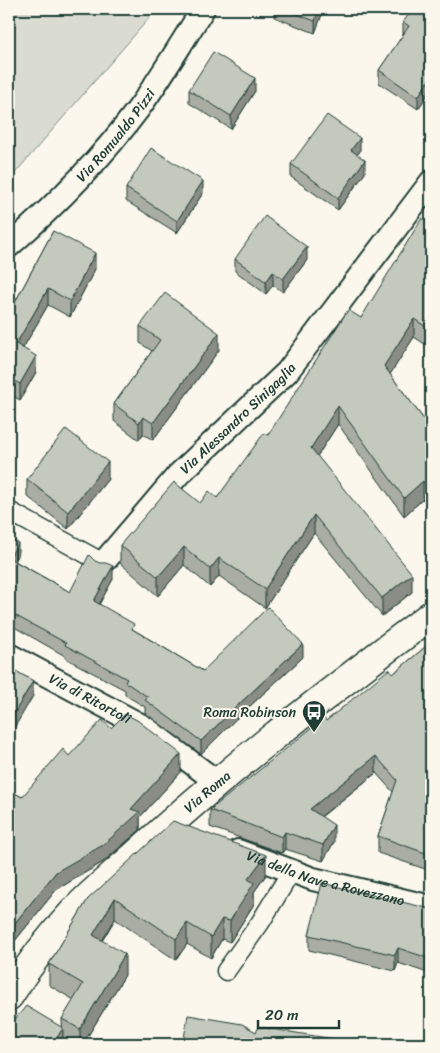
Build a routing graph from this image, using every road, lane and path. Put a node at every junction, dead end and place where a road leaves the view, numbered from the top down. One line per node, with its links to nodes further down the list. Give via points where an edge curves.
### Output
1 (203, 9): 3 (street, Via Romualdo Pizzi, via 140,107 47,213)
2 (431, 182): 5 (street, Via Alessandro Sinigaglia, via 286,372 178,474)
3 (9, 246)
4 (9, 512): 5 (street, Via Alessandro Sinigaglia)
5 (102, 563)
6 (431, 615): 8 (street, Via Roma)
7 (9, 655): 8 (street, Via di Ritortoli, via 144,727)
8 (216, 782): 9 (street, Via Roma)
9 (166, 826): 10 (street); 15 (street, Via Roma, via 77,908 55,932)
10 (192, 834)
11 (218, 843): 12 (street, Via della Nave a Rovezzano)
12 (291, 872): 13 (street, Via della Nave a Rovezzano); 14 (street)
13 (431, 907)
14 (226, 971)
15 (9, 996)

